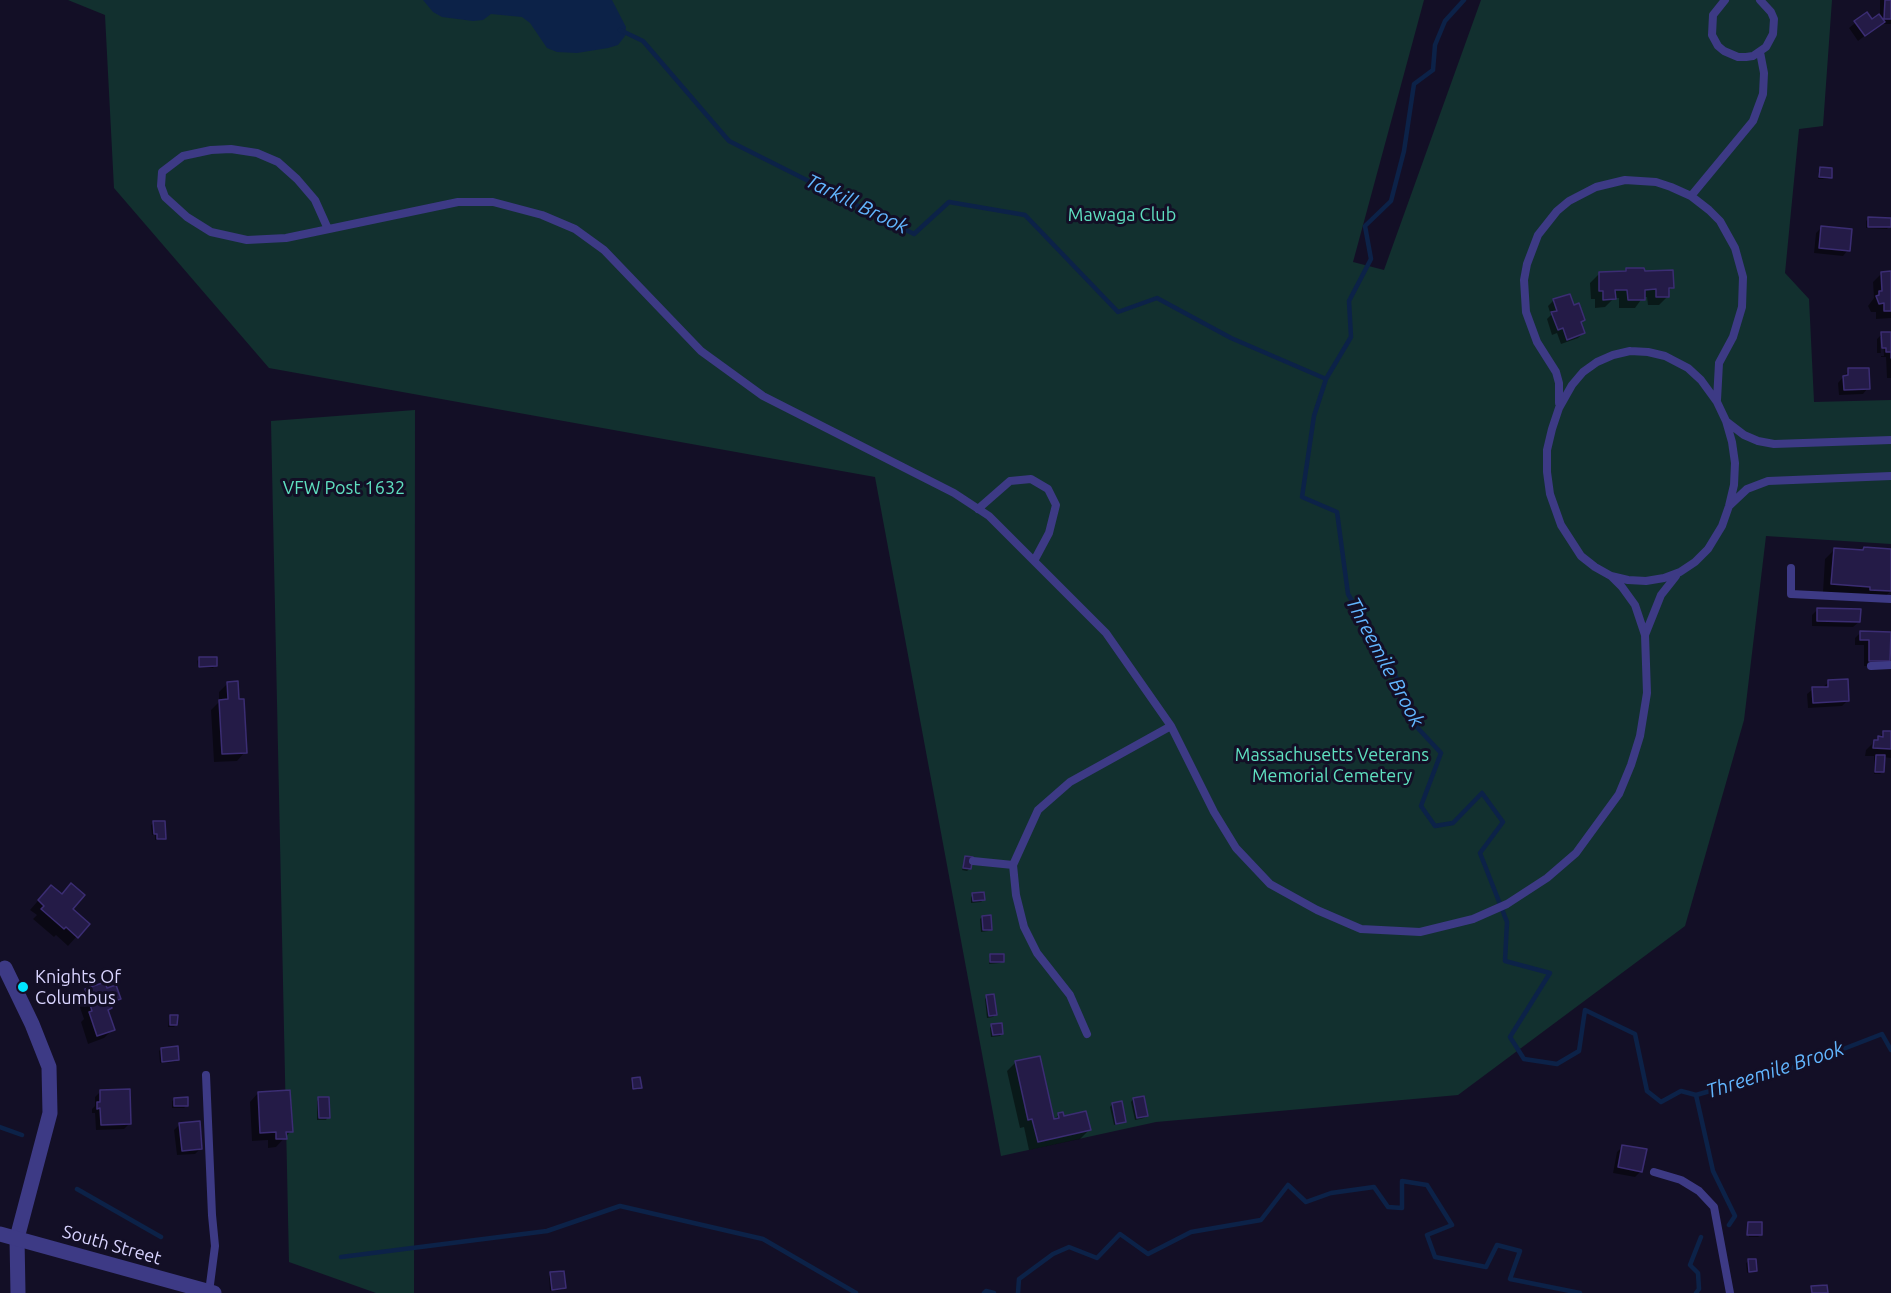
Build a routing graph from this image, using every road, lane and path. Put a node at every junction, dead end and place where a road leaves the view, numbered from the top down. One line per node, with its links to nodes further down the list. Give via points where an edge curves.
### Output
1 (1725, 0): 3 (lane, via 1711,22 1718,46 1738,57)
2 (1760, 0): 3 (lane, via 1771,12 1774,27 1770,41)
3 (1760, 52): 4 (lane, via 1763,94 1753,121)
4 (1691, 196): 6 (lane, via 1709,210 1728,234 1743,277 1739,322 1719,363); 7 (lane, via 1656,182 1610,183 1569,201 1538,235 1524,279 1525,304 1530,327 1556,372)
5 (328, 229): 5 (lane, via 286,238 247,240 211,232 165,197 162,172 183,156 202,152 231,149 257,153 278,162 297,179 315,200); 12 (lane, via 458,202 493,202 575,229 604,250 701,351 763,396)
6 (1717, 402): 7 (lane, via 1701,380 1681,363 1657,353 1630,351 1590,366 1572,385); 8 (lane)
7 (1559, 408): 16 (lane, via 1547,461 1553,505 1575,549)
8 (1726, 421): 9 (lane, via 1744,435 1774,444); 11 (lane, via 1735,463)
9 (1891, 440)
10 (1891, 476): 11 (lane, via 1767,481 1747,489)
11 (1729, 506): 15 (lane, via 1707,549)
12 (978, 508): 13 (lane); 13 (lane, via 1010,481 1030,479 1048,489 1056,505 1049,533)
13 (1034, 561): 21 (lane, via 1106,633)
14 (1791, 568): 17 (lane, via 1791,594)
15 (1680, 572): 16 (lane, via 1646,581); 18 (lane, via 1661,595)
16 (1611, 576): 18 (lane, via 1635,605)
17 (1891, 599)
18 (1645, 635): 21 (lane, via 1647,693 1637,746 1619,794 1575,853 1547,878 1507,904 1473,919 1420,932 1361,929 1270,884 1236,848)
19 (1891, 665): 20 (lane)
20 (1871, 666)
21 (1171, 726): 23 (lane, via 1070,782 1038,810)
22 (974, 861): 23 (lane)
23 (1012, 865): 25 (lane, via 1024,927 1037,953 1070,995)
24 (5, 968): 29 (street, via 49,1067 50,1113)
25 (1087, 1034)
26 (206, 1075): 30 (lane, via 215,1246)
27 (1654, 1172): 32 (lane, via 1681,1180 1699,1191 1714,1208)
28 (0, 1234): 29 (street, South Street)
29 (17, 1238): 30 (street, South Street); 31 (street)
30 (203, 1292)
31 (18, 1293)
32 (1730, 1293)

